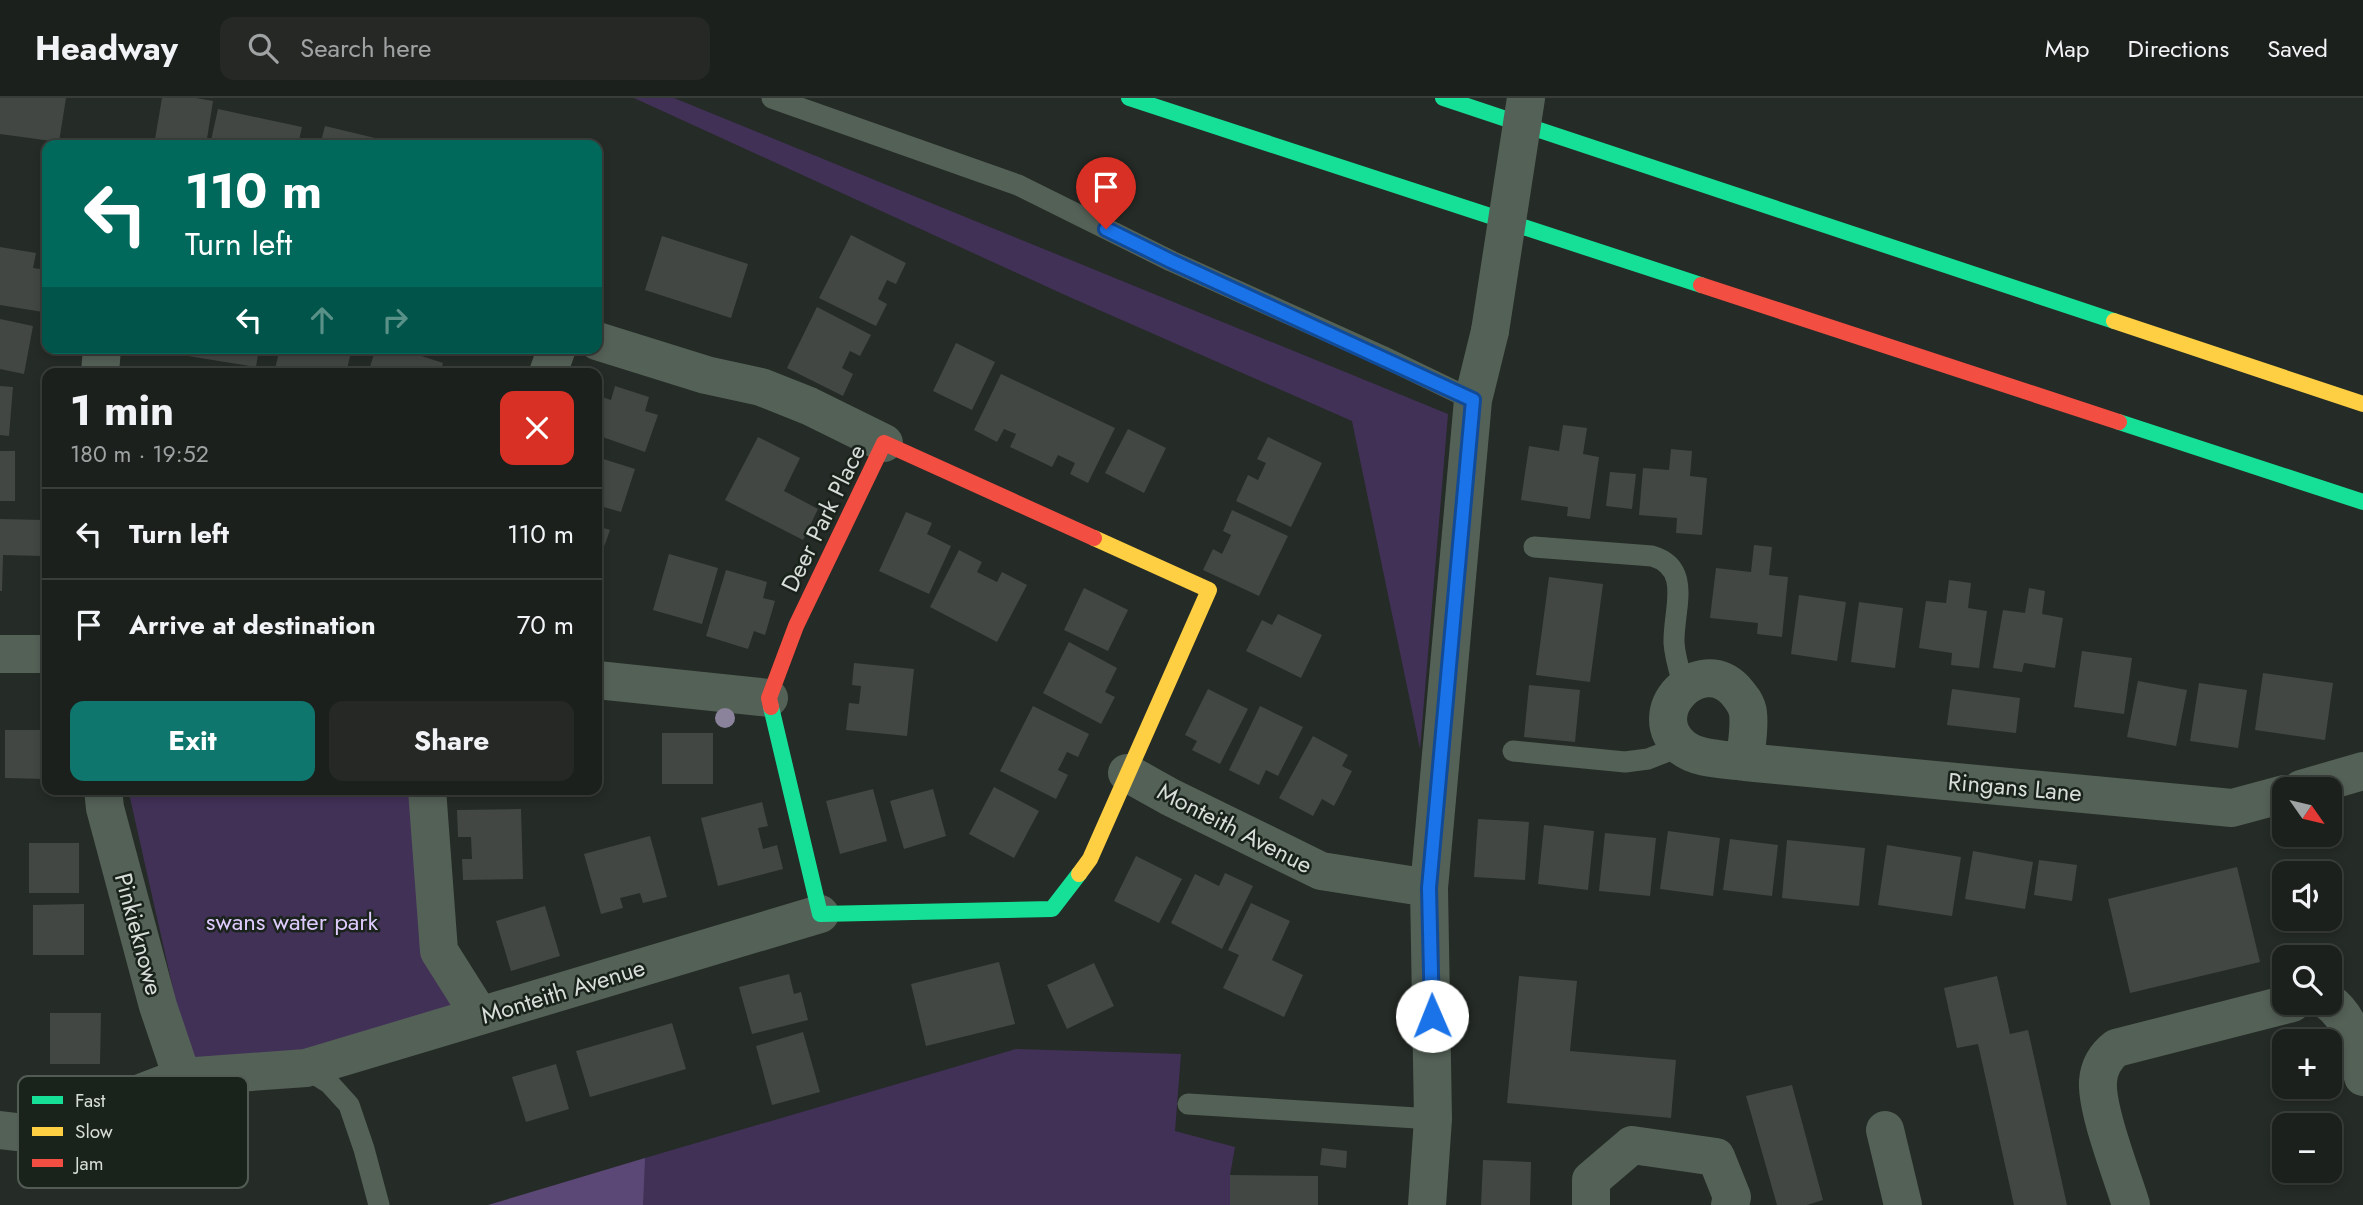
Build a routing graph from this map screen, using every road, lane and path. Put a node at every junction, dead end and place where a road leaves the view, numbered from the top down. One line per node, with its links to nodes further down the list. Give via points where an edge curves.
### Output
1 (772, 98): 6 (lane, via 1018,186)
2 (1129, 98): 9 (main road)
3 (1443, 98): 7 (main road)
4 (1526, 98): 6 (street, bridge, via 1490,331)
5 (602, 343): 8 (street, via 761,387)
6 (1473, 400): 25 (street)
7 (2363, 404)
8 (884, 443): 15 (main road, Deer Park Place, via 796,626); 20 (main road, Deer Park Place, via 1209,590)
9 (2363, 502)
10 (1534, 547): 14 (lane, via 1651,556 1674,568 1678,580 1675,654)
11 (0, 654): 12 (street)
12 (42, 654)
13 (602, 681): 15 (street)
14 (1684, 687): 16 (street, via 1667,714 1670,730); 18 (street, via 1699,679 1718,680 1742,698 1748,711)
15 (769, 698): 26 (main road)
16 (1681, 746): 17 (lane, via 1625,762); 18 (street, Ringans Lane, via 1698,755)
17 (1513, 751)
18 (1745, 762): 24 (street, Ringans Lane, via 2232,808)
19 (2363, 771): 21 (street)
20 (1127, 773): 25 (street, Monteith Avenue, via 1321,871); 26 (main road, Deer Park Place, via 1090,859 1052,909)
21 (2342, 777)
22 (104, 795): 32 (street, Pinkieknowe, via 158,1006)
23 (427, 795): 29 (street, via 439,951)
24 (2272, 797)
25 (1429, 888): 36 (street)
26 (820, 914): 29 (street, Monteith Avenue)
27 (2272, 1008): 45 (street, via 2116,1048 2108,1055 2098,1080 2100,1101)
28 (2342, 1013): 34 (street, via 2349,1023)
29 (480, 1016): 31 (street, Monteith Avenue)
30 (266, 1055): 31 (lane)
31 (306, 1068): 33 (street, Monteith Avenue); 40 (lane, via 329,1083 348,1105)
32 (182, 1076)
33 (196, 1076)
34 (2363, 1077)
35 (1188, 1104): 36 (lane)
36 (1433, 1119): 41 (street)
37 (0, 1130): 39 (street, Monteith Avenue)
38 (1885, 1130): 44 (street)
39 (18, 1132)
40 (379, 1205)
41 (1427, 1205)
42 (1591, 1205): 43 (street, via 1591,1180 1632,1145 1716,1157 1732,1197)
43 (1730, 1205)
44 (1903, 1205)
45 (2131, 1205)

